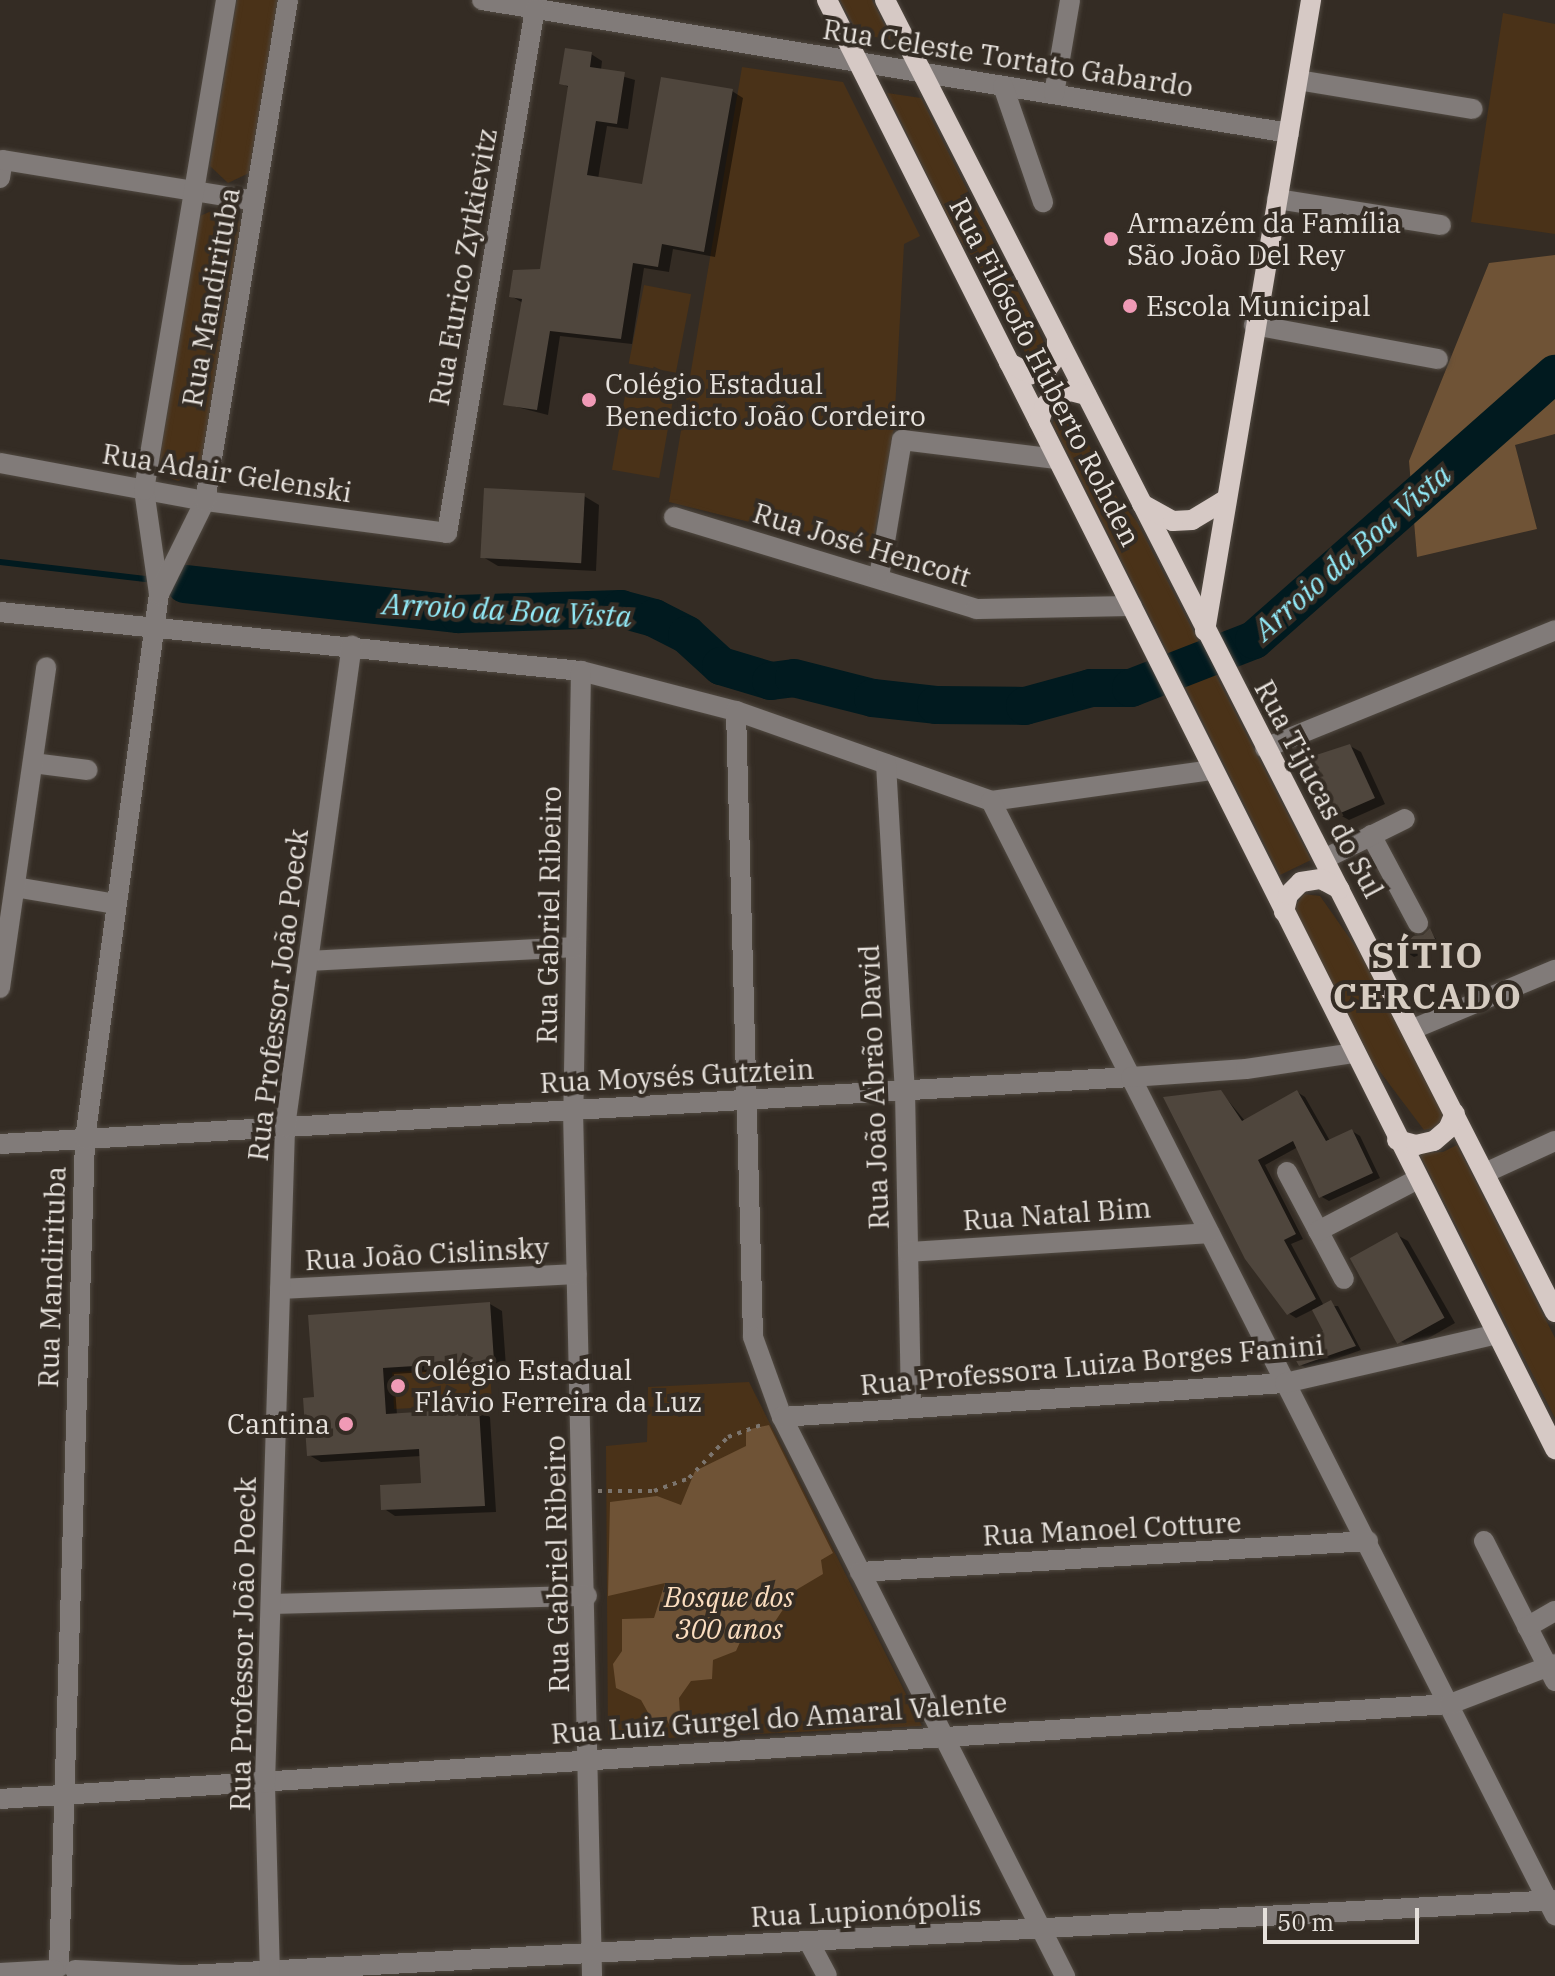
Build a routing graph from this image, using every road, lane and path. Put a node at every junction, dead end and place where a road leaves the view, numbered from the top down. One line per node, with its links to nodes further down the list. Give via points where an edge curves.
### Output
1 (226, 0): 17 (street, Rua Mandirituba)
2 (288, 0): 19 (street, Rua Mandirituba)
3 (482, 0): 8 (street, Rua Celeste Tortato Gabardo)
4 (827, 0): 9 (main road, Rua Filósofo Huberto Rohden)
5 (885, 0): 10 (main road, Rua Filósofo Huberto Rohden)
6 (1070, 0): 13 (street)
7 (1311, 0): 11 (main road)
8 (535, 9): 9 (street, Rua Celeste Tortato Gabardo); 35 (street, Rua Eurico Zytkievitz)
9 (860, 62): 10 (street, Rua Celeste Tortato Gabardo); 25 (main road, Rua Filósofo Huberto Rohden)
10 (925, 73): 12 (street, Rua Celeste Tortato Gabardo); 23 (main road, Rua Filósofo Huberto Rohden)
11 (1298, 80): 14 (street); 15 (main road)
12 (1003, 86): 13 (street, Rua Celeste Tortato Gabardo); 20 (street)
13 (1054, 94): 15 (street, Rua Celeste Tortato Gabardo)
14 (1473, 109)
15 (1289, 133): 18 (main road)
16 (0, 178): 17 (street, via 3,160)
17 (194, 191): 19 (street); 30 (street, Rua Mandirituba)
18 (1277, 199): 21 (street); 22 (main road)
19 (255, 201): 31 (street, Rua Mandirituba)
20 (1043, 202)
21 (1441, 225)
22 (1254, 325): 24 (street); 32 (main road)
23 (1057, 338): 25 (main road, via 1057,355 1047,369 1031,374); 26 (main road, Rua Filósofo Huberto Rohden)
24 (1438, 359)
25 (1009, 363): 27 (main road, Rua Filósofo Huberto Rohden)
26 (1086, 395): 27 (main road, via 1055,395); 33 (main road, Rua Filósofo Huberto Rohden)
27 (1039, 422): 28 (main road, Rua Filósofo Huberto Rohden)
28 (1057, 459): 36 (street, via 902,440); 38 (main road, Rua Filósofo Huberto Rohden)
29 (0, 463): 30 (street, Rua Adair Gelenski)
30 (144, 490): 31 (street, Rua Adair Gelenski); 37 (street, Rua Mandirituba)
31 (205, 501): 35 (street, Rua Adair Gelenski); 37 (street, Rua Mandirituba)
32 (1224, 501): 33 (main road, via 1192,520 1164,518); 41 (main road)
33 (1141, 503): 41 (main road, Rua Filósofo Huberto Rohden)
34 (674, 517): 36 (street, Rua José Hencott)
35 (447, 533)
36 (879, 577): 38 (street, Rua José Hencott, via 976,609)
37 (159, 594): 40 (street, Rua Mandirituba)
38 (1132, 606): 51 (main road, Rua Filósofo Huberto Rohden)
39 (0, 612): 40 (street)
40 (154, 627): 43 (street); 58 (street, Rua Mandirituba)
41 (1206, 633): 47 (main road, Rua Tijucas do Sul)
42 (1553, 634): 47 (street)
43 (352, 646): 45 (street); 62 (street, Rua Professor João Poeck)
44 (46, 667): 48 (street)
45 (581, 671): 46 (street); 61 (street, Rua Gabriel Ribeiro)
46 (736, 711): 49 (street); 69 (street)
47 (1265, 748): 55 (main road, Rua Tijucas do Sul)
48 (33, 763): 50 (street); 56 (street)
49 (886, 764): 52 (street); 68 (street, Rua João Abrão David)
50 (88, 770)
51 (1212, 770): 52 (street); 59 (main road)
52 (991, 801): 67 (street)
53 (1405, 819): 54 (street)
54 (1371, 835): 55 (street); 60 (street)
55 (1324, 859): 57 (main road, Rua Tijucas do Sul)
56 (15, 887): 58 (street); 64 (street)
57 (1340, 889): 59 (main road, via 1321,879 1301,882 1288,895); 65 (main road, Rua Tijucas do Sul)
58 (116, 904): 73 (street, Rua Mandirituba)
59 (1284, 912): 66 (main road)
60 (1418, 923)
61 (576, 947): 62 (street); 70 (street, Rua Gabriel Ribeiro)
62 (308, 961): 72 (street, Rua Professor João Poeck)
63 (1555, 970): 65 (street)
64 (0, 988)
65 (1413, 1029): 71 (main road, Rua Tijucas do Sul)
66 (1355, 1053): 67 (street, Rua Moysés Gutztein, via 1246,1069); 74 (main road)
67 (1131, 1077): 68 (street, Rua Moysés Gutztein); 81 (street)
68 (905, 1091): 69 (street, Rua Moysés Gutztein); 82 (street, Rua João Abrão David)
69 (744, 1100): 70 (street, Rua Moysés Gutztein); 90 (street, via 753,1337)
70 (573, 1110): 72 (street, Rua Moysés Gutztein); 83 (street, Rua Gabriel Ribeiro)
71 (1455, 1113): 74 (main road, via 1434,1141 1416,1145); 78 (main road, Rua Tijucas do Sul)
72 (285, 1127): 73 (street, Rua Moysés Gutztein); 85 (street, Rua Professor João Poeck)
73 (85, 1139): 76 (street, Rua Moysés Gutztein); 105 (street, Rua Mandirituba)
74 (1397, 1140): 79 (main road)
75 (1555, 1141): 78 (street)
76 (0, 1144)
77 (1287, 1172): 80 (street)
78 (1485, 1173): 86 (main road, Rua Tijucas do Sul)
79 (1418, 1179): 80 (street); 87 (main road)
80 (1318, 1231): 84 (street)
81 (1209, 1233): 82 (street, Rua Natal Bim); 88 (street)
82 (908, 1252): 89 (street, Rua João Abrão David)
83 (577, 1274): 85 (street, Rua João Cislinsky); 92 (street, Rua Gabriel Ribeiro)
84 (1344, 1279)
85 (280, 1289): 97 (street, Rua Professor João Poeck)
86 (1555, 1312)
87 (1497, 1334): 88 (street, Rua Professora Luiza Borges Fanini); 91 (main road)
88 (1285, 1383): 89 (street, Rua Professora Luiza Borges Fanini); 93 (street)
89 (911, 1408): 90 (street, Rua Professora Luiza Borges Fanini)
90 (782, 1417): 92 (path, via 728,1437 689,1478 654,1491 616,1488); 95 (street)
91 (1555, 1449)
92 (584, 1494): 96 (street, Rua Gabriel Ribeiro)
93 (1368, 1541): 95 (street, Rua Manoel Cotture); 101 (street)
94 (1484, 1541): 99 (street)
95 (860, 1572): 102 (street)
96 (587, 1596): 97 (street); 103 (street, Rua Gabriel Ribeiro)
97 (271, 1604): 104 (street, Rua Professor João Poeck)
98 (1555, 1611): 99 (street)
99 (1527, 1627): 100 (street)
100 (1553, 1671): 101 (street, Rua Luiz Gurgel do Amaral Valente)
101 (1450, 1704): 102 (street, Rua Luiz Gurgel do Amaral Valente); 107 (street)
102 (944, 1734): 103 (street, Rua Luiz Gurgel do Amaral Valente); 108 (street)
103 (587, 1759): 104 (street, Rua Luiz Gurgel do Amaral Valente); 110 (street, Rua Gabriel Ribeiro)
104 (265, 1783): 105 (street, Rua Luiz Gurgel do Amaral Valente); 112 (street, Rua Professor João Poeck)
105 (61, 1795): 106 (street, Rua Luiz Gurgel do Amaral Valente); 111 (street, Rua Mandirituba)
106 (0, 1799)
107 (1553, 1905): 108 (street, Rua Lupionópolis)
108 (1041, 1929): 109 (street, Rua Lupionópolis); 117 (street)
109 (809, 1942): 110 (street, Rua Lupionópolis); 116 (street)
110 (591, 1954): 112 (street, Rua Lupionópolis); 115 (street, Rua Gabriel Ribeiro)
111 (63, 1972): 113 (street, Rua Lupionópolis); 114 (street, Rua Lupionópolis)
112 (270, 1972): 114 (street, Rua Lupionópolis)
113 (0, 1973)
114 (176, 1975)
115 (592, 1976)
116 (827, 1976)
117 (1065, 1976)

